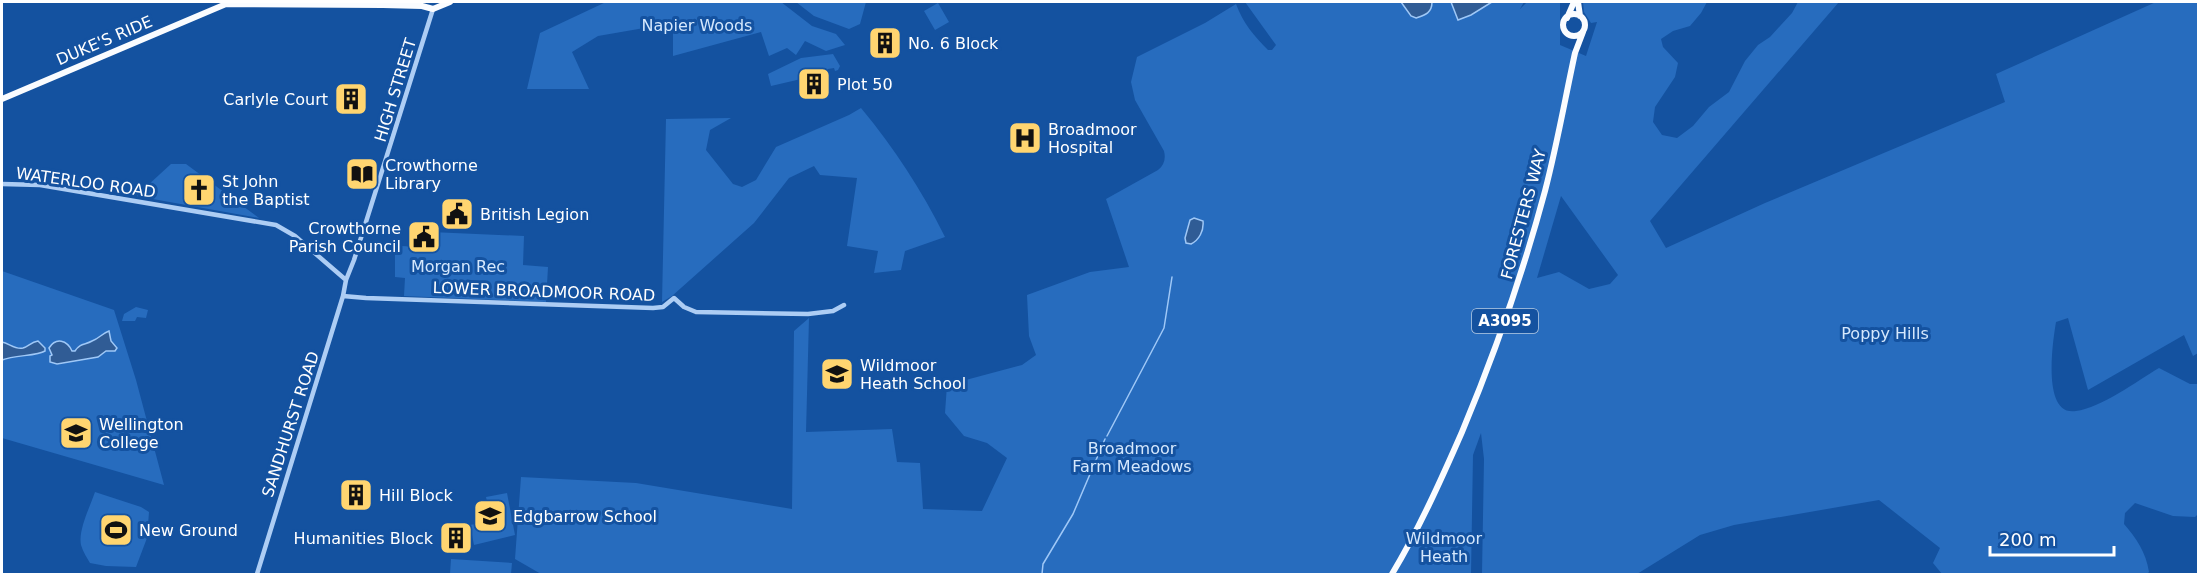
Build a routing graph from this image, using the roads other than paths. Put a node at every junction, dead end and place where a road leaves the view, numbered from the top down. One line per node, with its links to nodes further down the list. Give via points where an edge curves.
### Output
1 (450, 2): 3 (main road)
2 (1576, 2): 4 (main road); 5 (main road)
3 (433, 9): 9 (main road, DUKE'S RIDE, via 226,4); 11 (street, HIGH STREET)
4 (1580, 16): 5 (main road); 6 (main road, via 1585,23)
5 (1566, 18): 7 (main road, via 1564,28)
6 (1583, 32): 7 (main road); 8 (main road, FORESTERS WAY / A3095)
7 (1571, 36): 8 (main road, FORESTERS WAY / A3095)
8 (1575, 53): 15 (main road, FORESTERS WAY / A3095, via 1545,190 1514,296 1457,443)
9 (2, 99)
10 (2, 183): 11 (street, WATERLOO ROAD, via 40,185 273,224 295,236)
11 (346, 280): 12 (street, SANDHURST ROAD)
12 (343, 296): 13 (street, LOWER BROADMOOR ROAD, via 653,308 663,307 674,298 694,312 780,314 833,311); 14 (street, SANDHURST ROAD)
13 (843, 305)
14 (257, 574)
15 (1392, 574)

